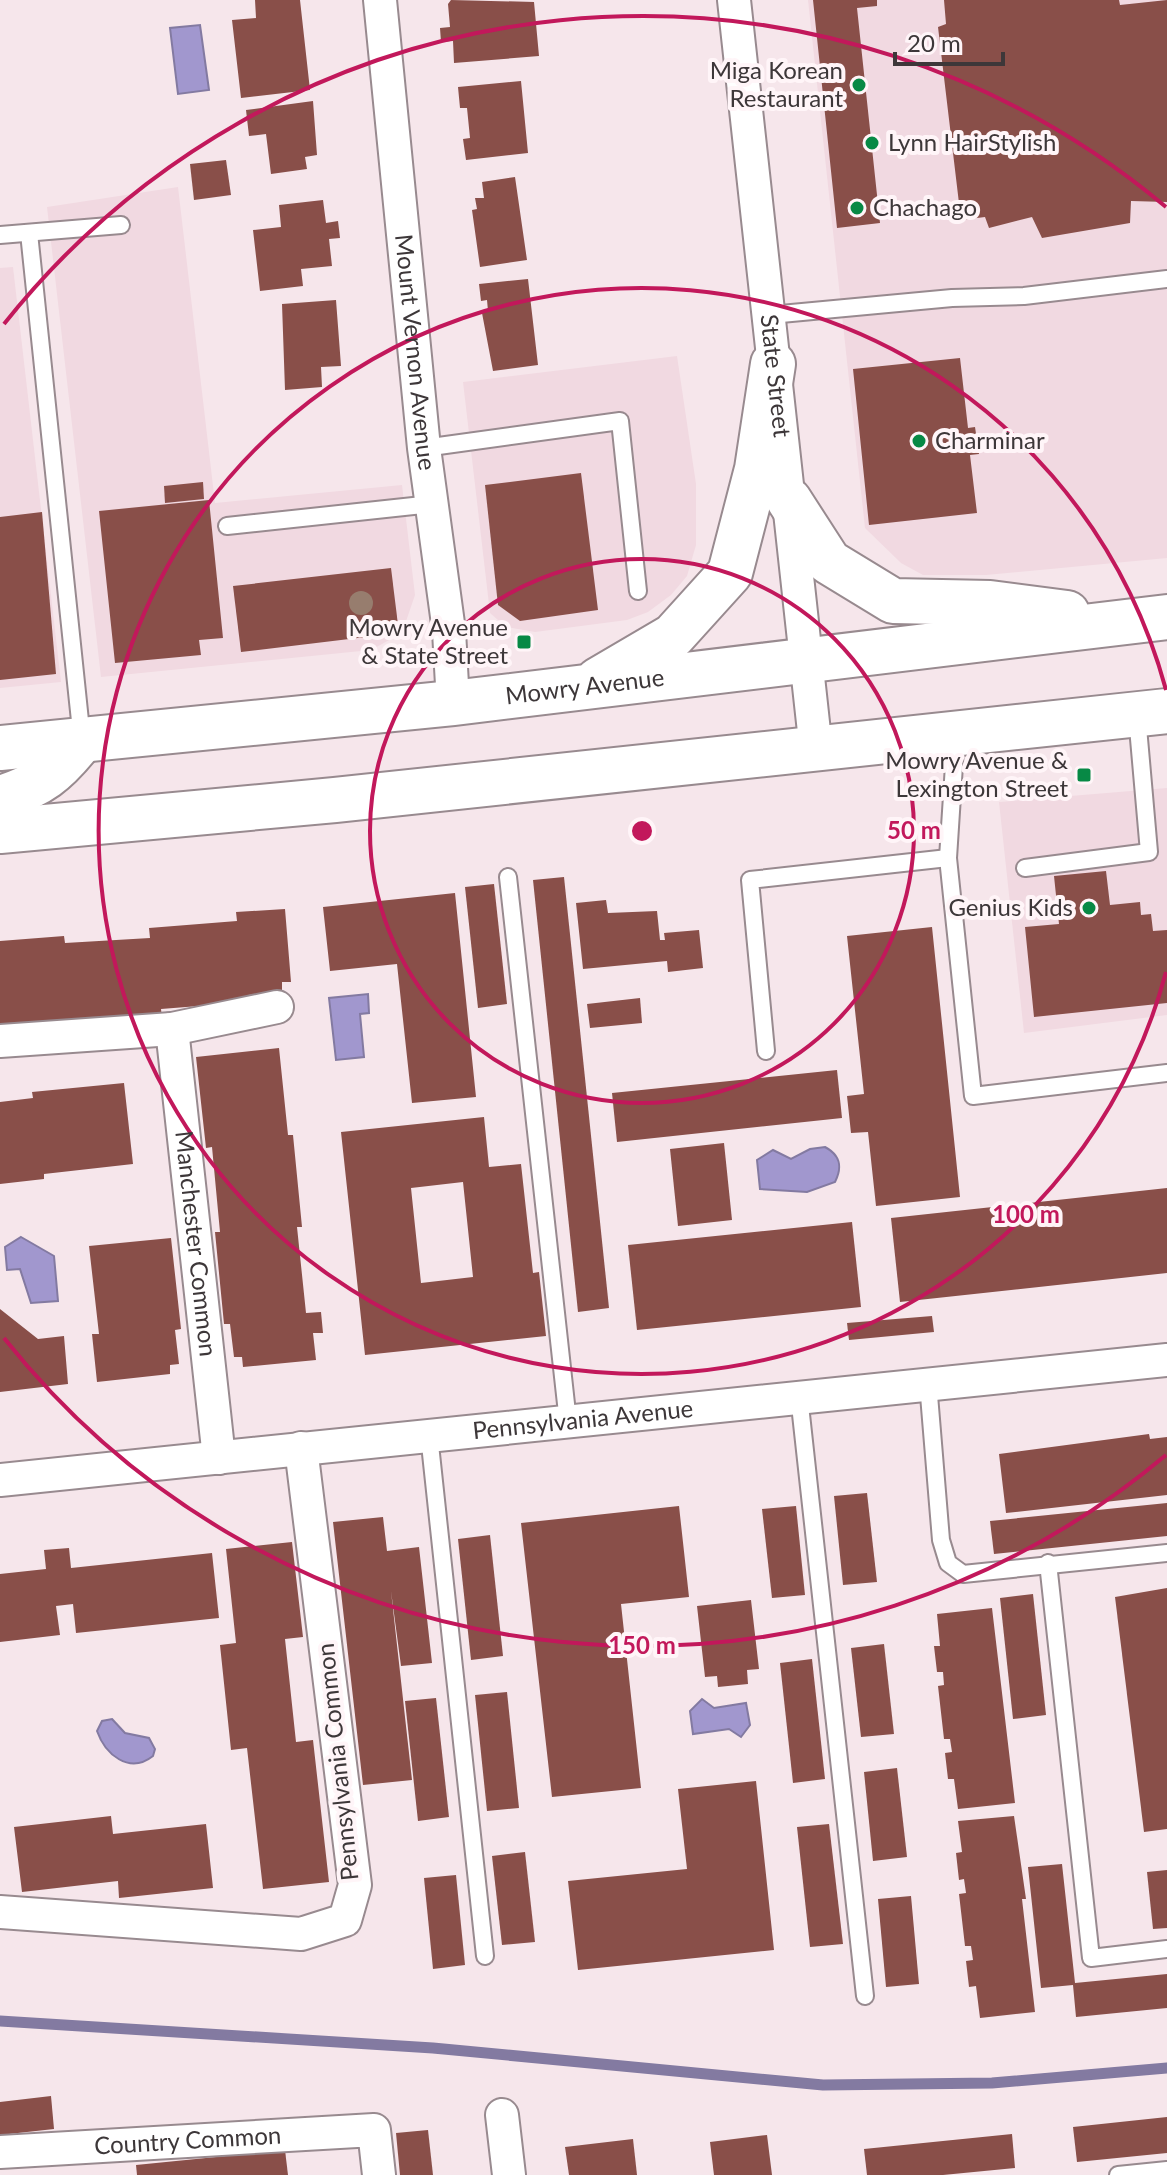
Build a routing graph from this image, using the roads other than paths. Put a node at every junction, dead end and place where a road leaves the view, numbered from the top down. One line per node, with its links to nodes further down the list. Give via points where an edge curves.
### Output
1 (380, 0): 9 (street, Mount Vernon Avenue)
2 (734, 0): 7 (street, State Street)
3 (121, 225): 4 (lane)
4 (29, 233): 5 (lane); 20 (lane)
5 (0, 235)
6 (1167, 279): 7 (lane, via 1024,296)
7 (770, 315): 8 (street, State Street)
8 (773, 364): 10 (street, State Street); 16 (main road, via 757,469 730,573 673,636)
9 (424, 448): 11 (street, Mount Vernon Avenue); 13 (lane, via 620,421)
10 (789, 500): 14 (main road, via 829,562 893,601 990,603); 15 (street, State Street)
11 (432, 504): 12 (lane); 17 (street, Mount Vernon Avenue)
12 (227, 526)
13 (638, 591)
14 (1150, 618): 15 (main road, Mowry Avenue)
15 (807, 663): 16 (main road, Mowry Avenue); 22 (street, State Street)
16 (586, 687): 17 (main road, Mowry Avenue)
17 (453, 703): 20 (main road, Mowry Avenue)
18 (1152, 713): 19 (main road); 26 (lane, via 1149,852)
19 (956, 734): 22 (main road); 25 (lane)
20 (82, 740): 21 (main road, Mowry Avenue); 23 (main road, via 62,766 32,788)
21 (0, 748)
22 (816, 750): 24 (main road)
23 (0, 798)
24 (0, 831)
25 (948, 858): 31 (lane, via 750,880); 32 (lane, via 973,1096)
26 (1025, 868)
27 (508, 877): 36 (lane)
28 (277, 1007): 29 (street)
29 (172, 1029): 30 (street); 39 (street, Manchester Common)
30 (0, 1041)
31 (766, 1051)
32 (1167, 1073)
33 (1167, 1360): 34 (street, Pennsylvania Avenue)
34 (928, 1383): 35 (street, Pennsylvania Avenue); 42 (lane, via 941,1540 948,1563 963,1574)
35 (799, 1396): 36 (street, Pennsylvania Avenue); 46 (lane)
36 (568, 1422): 37 (street, Pennsylvania Avenue)
37 (429, 1435): 38 (street, Pennsylvania Avenue); 45 (lane)
38 (301, 1448): 39 (street, Pennsylvania Avenue); 43 (street, Pennsylvania Common, via 355,1885 345,1920 301,1934)
39 (219, 1458): 40 (street, Pennsylvania Avenue)
40 (0, 1480)
41 (1167, 1553): 42 (lane)
42 (1048, 1563): 44 (lane, via 1091,1958)
43 (0, 1912)
44 (1167, 1949)
45 (485, 1956)
46 (865, 1996)
47 (502, 2115): 51 (street)
48 (0, 2152): 50 (street, Country Common, via 374,2130)
49 (1167, 2170): 52 (lane)
50 (379, 2175)
51 (509, 2175)
52 (1118, 2175)

